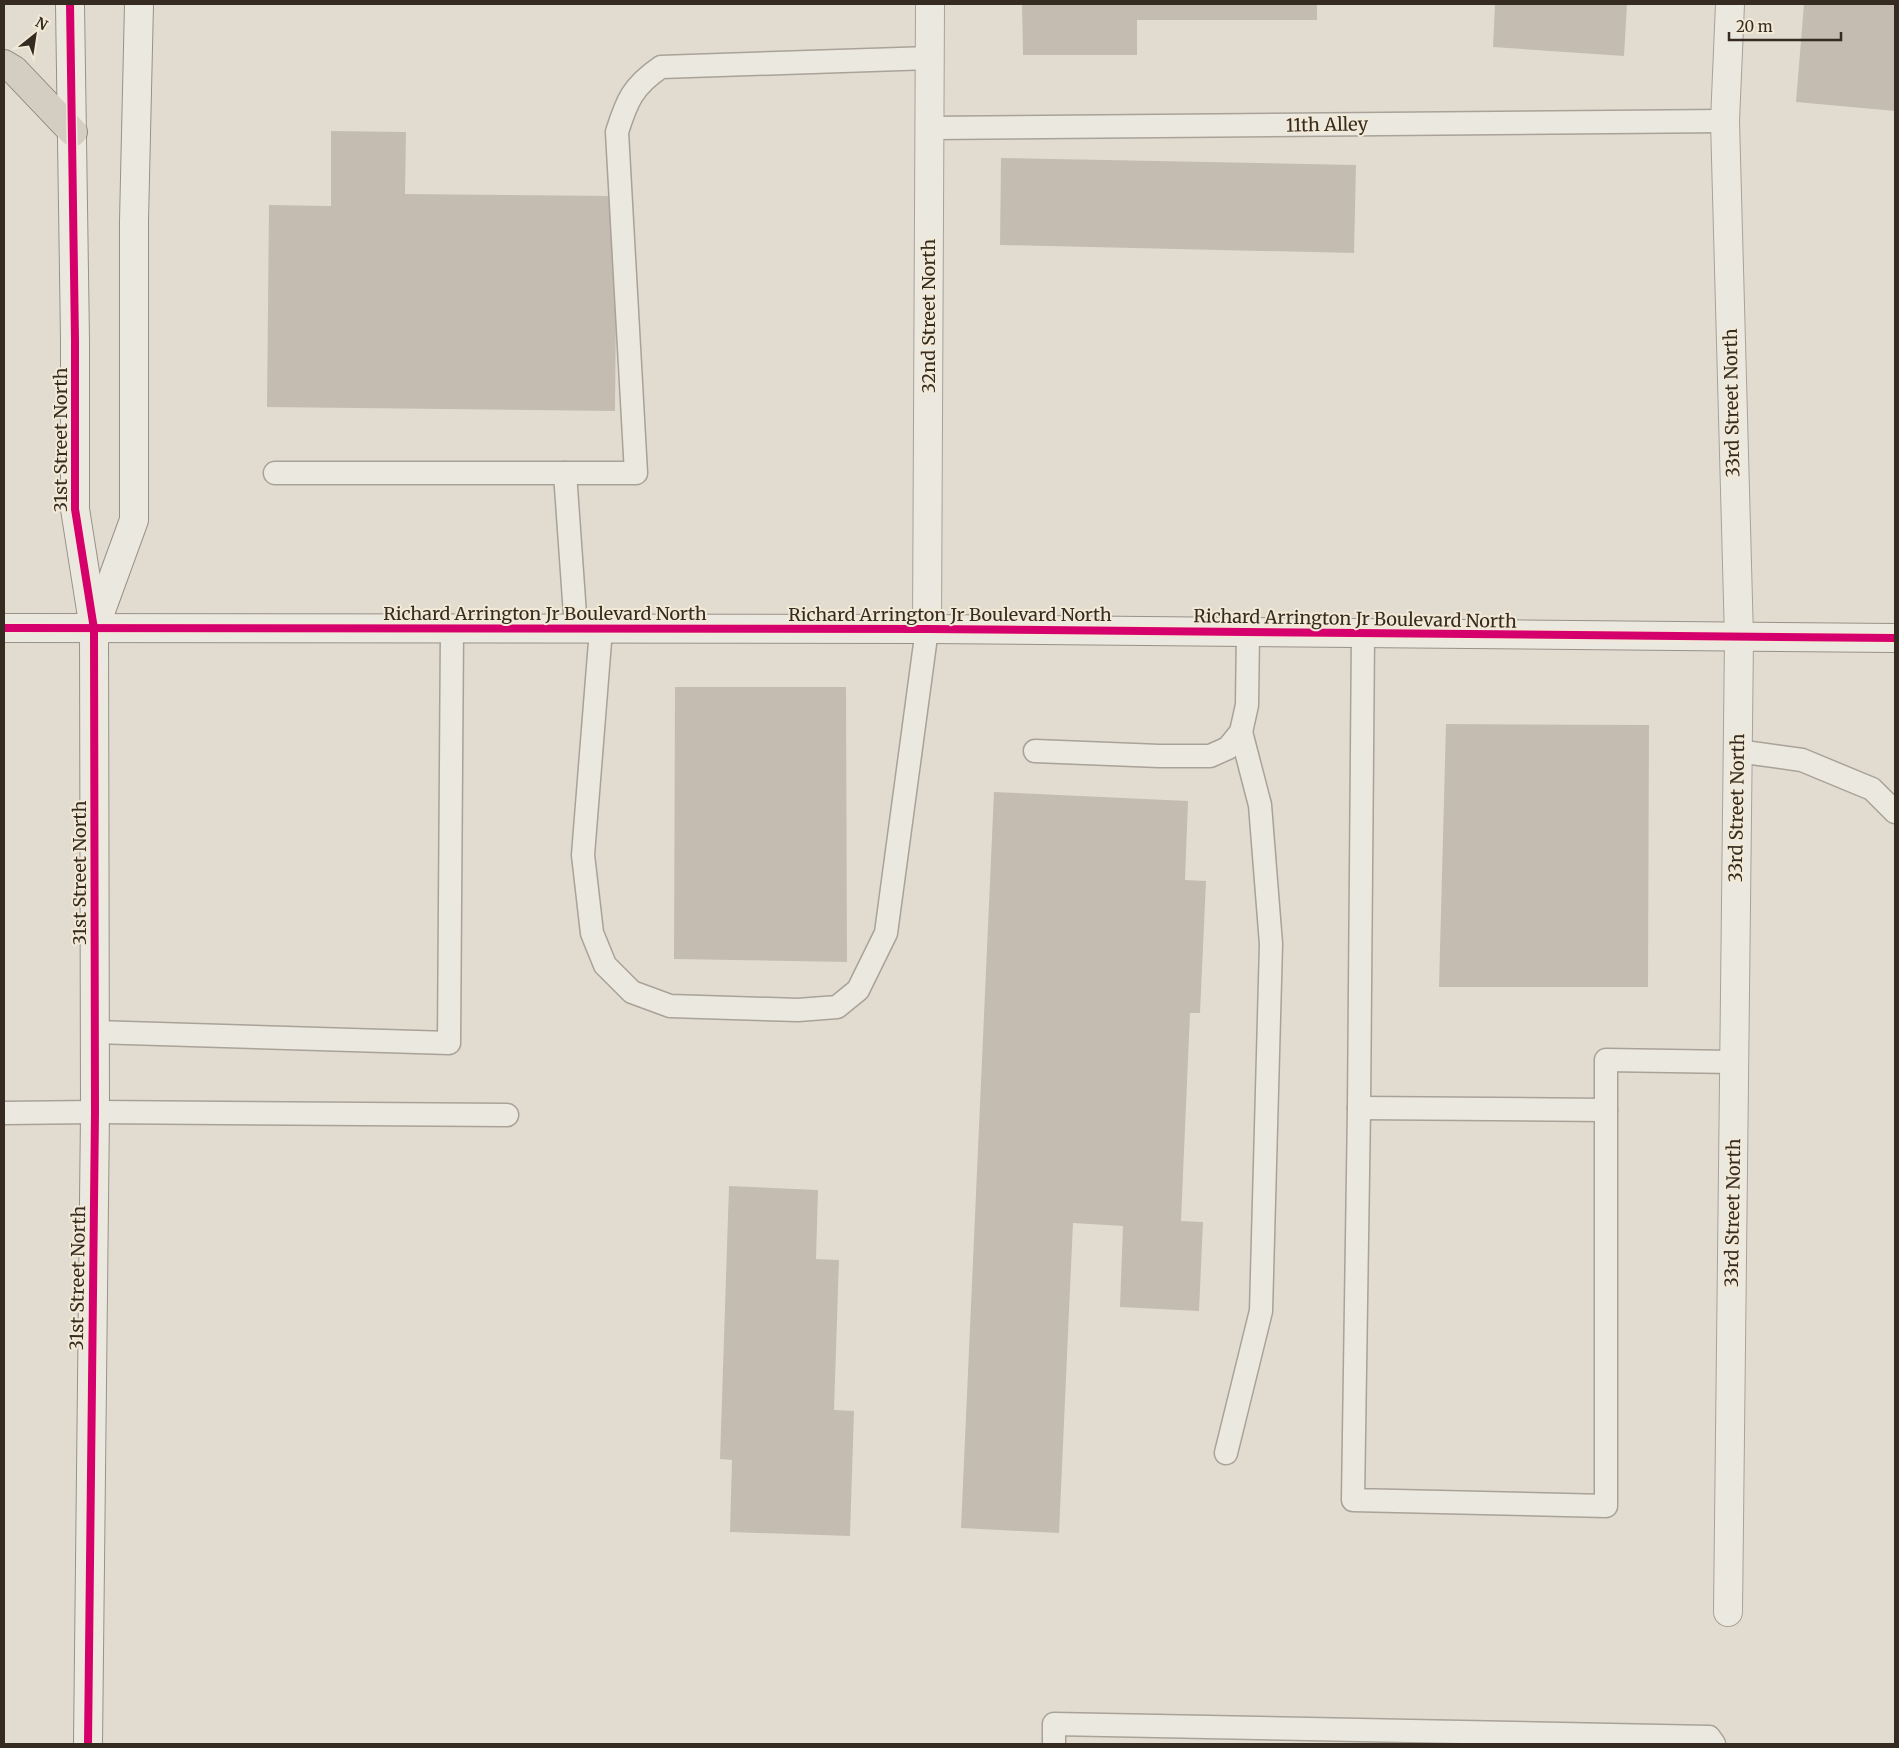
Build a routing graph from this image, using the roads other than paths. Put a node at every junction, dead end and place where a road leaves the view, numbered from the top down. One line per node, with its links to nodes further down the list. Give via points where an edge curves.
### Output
1 (70, 4): 9 (street, 31st Street North)
2 (139, 4): 13 (street, 31st Street North, via 134,221 134,520)
3 (930, 4): 5 (street, 32nd Street North)
4 (1730, 4): 7 (street, 33rd Street North)
5 (930, 58): 8 (street, 32nd Street North); 11 (lane, via 661,66 644,79 626,105 618,132 636,473)
6 (4, 64): 9 (highway, via 14,70)
7 (1725, 121): 8 (lane, 11th Alley); 19 (street, 33rd Street North)
8 (930, 128): 16 (street, 32nd Street North)
9 (73, 132): 13 (street, 31st Street North, via 75,509)
10 (275, 473): 11 (lane)
11 (565, 473): 15 (lane)
12 (4, 628): 13 (street, Richard Arrington Jr Boulevard North)
13 (94, 629): 14 (street, Richard Arrington Jr Boulevard North); 25 (street, 31st Street North)
14 (452, 629): 15 (street, Richard Arrington Jr Boulevard North); 25 (lane, via 449,1043)
15 (588, 629): 16 (street, Richard Arrington Jr Boulevard North); 16 (lane, via 584,855 592,933 605,965 632,992 670,1006 798,1010 837,1007 858,990 886,933)
16 (927, 629): 17 (street, Richard Arrington Jr Boulevard North)
17 (1248, 632): 18 (street, Richard Arrington Jr Boulevard North); 21 (lane, via 1247,705)
18 (1363, 634): 19 (street, Richard Arrington Jr Boulevard North); 27 (lane)
19 (1739, 638): 20 (street, Richard Arrington Jr Boulevard North); 23 (street, 33rd Street North)
20 (1895, 638)
21 (1240, 732): 22 (lane, via 1228,748 1210,756); 32 (lane, via 1260,805 1271,944 1261,1311)
22 (1035, 751)
23 (1738, 751): 24 (lane, via 1802,760 1872,789); 26 (street, 33rd Street North)
24 (1895, 812)
25 (95, 1032): 29 (street, 31st Street North)
26 (1734, 1062): 28 (lane, via 1606,1060); 33 (street, 33rd Street North)
27 (1359, 1108): 28 (lane); 28 (lane, via 1353,1500 1606,1506)
28 (1606, 1110)
29 (95, 1112): 30 (lane); 31 (lane); 34 (street, 31st Street North)
30 (4, 1113)
31 (507, 1115)
32 (1226, 1453)
33 (1728, 1612)
34 (88, 1744)
35 (1054, 1744): 36 (lane, via 1054,1724 1709,1737)
36 (1714, 1744)

